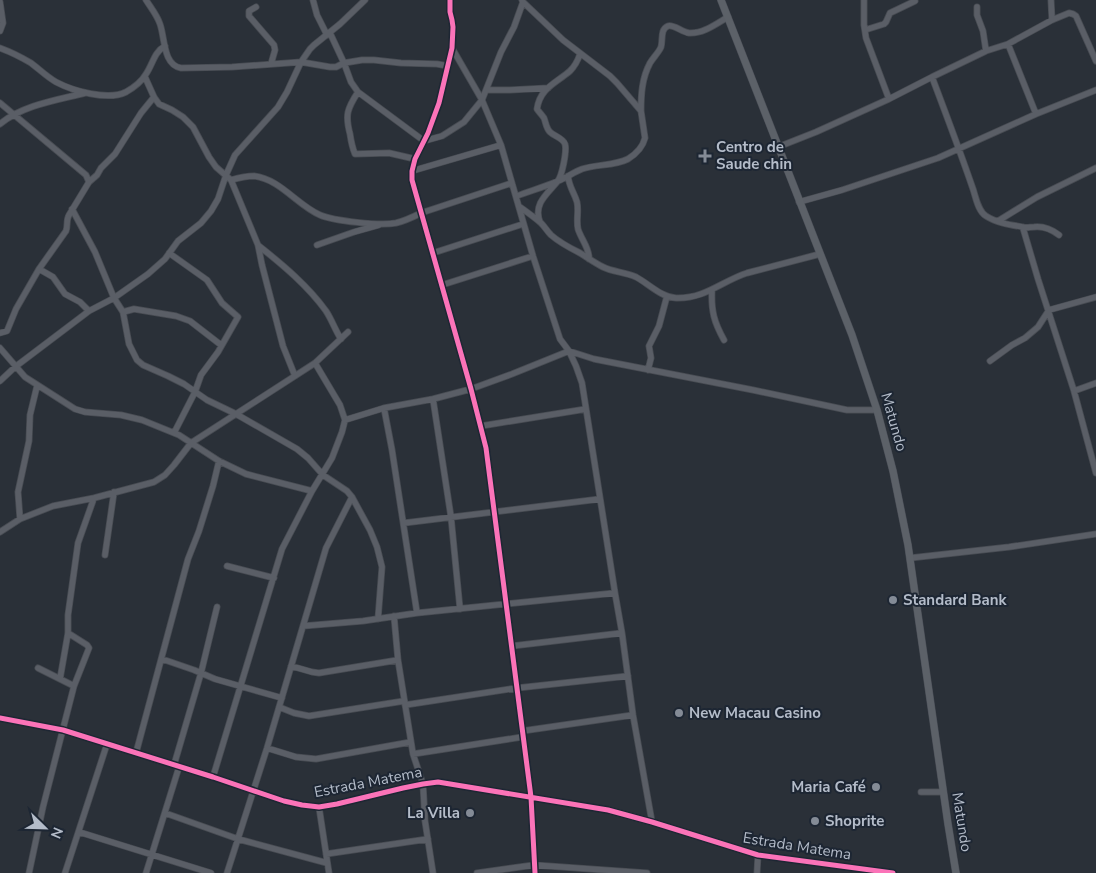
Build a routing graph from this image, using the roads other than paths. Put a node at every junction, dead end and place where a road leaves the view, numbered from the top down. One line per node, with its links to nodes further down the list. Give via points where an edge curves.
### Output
1 (146, 0): 19 (street, via 157,16)
2 (313, 0): 17 (street, via 317,15)
3 (365, 0): 17 (street)
4 (450, 0): 21 (street)
5 (721, 0): 13 (main road, Matundo)
6 (864, 0): 15 (street)
7 (1050, 0): 14 (street)
8 (523, 1): 23 (street); 32 (street)
9 (915, 1): 15 (street, via 890,13 884,24)
10 (0, 2): 16 (street, via 4,23)
11 (256, 7): 27 (street, via 249,11 248,16 274,44)
12 (977, 7): 22 (street)
13 (728, 17): 40 (street, via 694,33 682,32 672,26 665,28 661,47 642,81); 46 (main road, Matundo)
14 (1052, 20): 18 (street); 24 (street, via 1069,13 1075,15)
15 (865, 30): 37 (street)
16 (0, 31)
17 (329, 34): 25 (street, via 314,45); 26 (street)
18 (1008, 44): 22 (street); 42 (street)
19 (165, 46): 27 (street, via 170,62 181,68); 30 (street, via 158,51)
20 (0, 48): 35 (street, via 29,62 59,83)
21 (452, 48): 28 (street); 38 (street)
22 (986, 51): 29 (street)
23 (580, 54): 31 (street, via 571,70); 40 (street, via 610,76)
24 (1096, 61)
25 (301, 62): 26 (street, via 330,67); 27 (street); 51 (street, via 278,107 235,156)
26 (344, 63): 28 (street, via 374,60); 34 (street)
27 (271, 64)
28 (448, 66): 44 (street)
29 (932, 76): 37 (street); 47 (street)
30 (145, 77): 35 (street, via 124,92 111,95); 36 (street)
31 (548, 88): 32 (street); 54 (street, via 540,97 537,109 545,120 546,128 565,144)
32 (487, 90): 38 (street)
33 (1096, 90): 42 (street)
34 (358, 92): 44 (street); 48 (street, via 350,104 346,120 354,154 389,154)
35 (85, 93): 41 (street, via 42,103)
36 (154, 97): 51 (street, via 159,104 183,117 216,167); 55 (street, via 115,154)
37 (889, 99): 46 (street)
38 (482, 100): 44 (street, via 464,122 442,136); 45 (street)
39 (0, 103): 41 (street)
40 (641, 111): 52 (street, via 645,138 636,153 619,162)
41 (14, 114): 43 (street); 55 (street, via 86,174)
42 (1036, 114): 47 (street)
43 (0, 124)
44 (424, 141): 48 (street)
45 (501, 145): 50 (street); 56 (street)
46 (778, 147): 58 (main road, Matundo)
47 (960, 149): 58 (street, via 883,178); 62 (street, via 981,210)
48 (415, 159): 50 (street)
49 (1096, 168): 62 (street, via 1037,197)
50 (412, 171): 61 (street)
51 (226, 175): 53 (street); 70 (street, via 211,210)
52 (568, 176): 54 (street); 74 (street, via 577,204 577,224 590,254)
53 (231, 180): 64 (street, via 253,176 266,179 319,214); 68 (street)
54 (559, 181): 57 (street); 63 (street, via 540,204 538,216)
55 (89, 182): 60 (street)
56 (512, 183): 57 (street); 61 (street)
57 (517, 196): 59 (street)
58 (799, 202): 72 (main road, Matundo)
59 (520, 207): 63 (street); 65 (street)
60 (72, 209): 75 (street, via 66,231); 80 (street)
61 (421, 213): 64 (street, via 407,220); 71 (street)
62 (998, 221): 66 (street)
63 (541, 223): 74 (street, via 567,247)
64 (382, 224): 69 (street)
65 (523, 224): 71 (street); 73 (street)
66 (1023, 228): 67 (street, via 1041,226); 81 (street)
67 (1058, 235)
68 (258, 245): 86 (street, via 304,285 327,312); 95 (street, via 283,346)
69 (316, 245)
70 (169, 252): 80 (street, via 148,274); 88 (street, via 208,281 222,303 238,317)
71 (433, 253): 76 (street)
72 (820, 254): 77 (street, via 742,274); 105 (main road, Matundo)
73 (533, 256): 76 (street); 90 (street, via 560,339)
74 (589, 259): 78 (street, via 604,268 637,278)
75 (39, 269): 82 (street, via 54,277 66,294); 85 (street, via 6,331)
76 (442, 285): 99 (street)
77 (712, 290): 78 (street, via 693,296); 87 (street, via 714,322)
78 (667, 296): 94 (street, via 659,326 649,346)
79 (1096, 297): 81 (street)
80 (114, 298): 82 (street); 83 (street)
81 (1049, 310): 91 (street, via 1038,327); 100 (street)
82 (89, 311): 93 (street)
83 (123, 312): 88 (street, via 134,309 176,316 190,321); 101 (street, via 129,344 137,360)
84 (348, 332): 86 (street)
85 (0, 333)
86 (341, 339): 92 (street)
87 (724, 340)
88 (221, 346): 101 (street, via 201,375)
89 (0, 348): 93 (street)
90 (569, 351): 94 (street); 99 (street); 104 (street, via 582,383)
91 (990, 362)
92 (315, 363): 95 (street); 107 (street, via 340,405)
93 (15, 367): 96 (street); 98 (street)
94 (648, 370): 105 (street, via 847,410)
95 (295, 376): 106 (street)
96 (0, 381)
97 (1096, 383): 100 (street)
98 (38, 386): 109 (street, via 75,409 142,420); 121 (street, via 18,492)
99 (471, 389): 102 (street); 108 (street)
100 (1074, 391): 112 (street)
101 (195, 392): 106 (street); 109 (street)
102 (433, 399): 103 (street); 120 (street)
103 (384, 408): 107 (street); 122 (street)
104 (586, 410): 108 (street); 118 (street)
105 (877, 410): 126 (main road, Matundo)
106 (236, 414): 110 (street); 113 (street, via 297,449)
107 (345, 420): 113 (street)
108 (481, 426): 119 (street)
109 (174, 433): 110 (street)
110 (191, 443): 111 (street); 115 (street, via 165,475 154,482)
111 (219, 460): 114 (street, via 246,474); 140 (street, via 188,559)
112 (1096, 473)
113 (323, 475): 114 (street); 116 (street)
114 (312, 491): 128 (street, via 282,549)
115 (114, 492): 117 (street); 125 (street)
116 (352, 497): 135 (street, via 370,530 382,567); 136 (street, via 326,548)
117 (94, 498): 121 (street, via 52,506); 138 (street, via 78,544)
118 (600, 499): 119 (street); 129 (street)
119 (494, 512): 120 (street); 130 (street)
120 (451, 517): 122 (street); 132 (street)
121 (20, 520): 123 (street)
122 (404, 523): 133 (street)
123 (0, 532)
124 (1096, 534): 126 (street)
125 (105, 555)
126 (910, 558): 167 (main road, Matundo)
127 (227, 566): 128 (street)
128 (274, 578): 148 (street)
129 (614, 593): 130 (street); 137 (street)
130 (507, 604): 132 (street); 139 (street)
131 (217, 607): 144 (street)
132 (460, 609): 133 (street)
133 (417, 613): 134 (street)
134 (394, 616): 135 (street); 141 (street)
135 (378, 619): 136 (street)
136 (303, 626): 142 (street)
137 (622, 633): 139 (street); 145 (street)
138 (68, 634): 146 (street); 147 (street, via 88,646)
139 (512, 646): 149 (street)
140 (162, 659): 144 (street); 160 (street)
141 (398, 660): 142 (street, via 319,673); 151 (street)
142 (291, 666): 150 (street)
143 (38, 668): 146 (street)
144 (202, 673): 148 (street); 162 (street)
145 (628, 676): 149 (street); 153 (street)
146 (60, 679): 147 (street)
147 (74, 686): 155 (street)
148 (240, 687): 150 (street); 163 (street)
149 (517, 688): 151 (street); 156 (street)
150 (282, 698): 152 (street)
151 (405, 703): 152 (street, via 310,716); 157 (street)
152 (279, 707): 159 (street)
153 (633, 715): 156 (street); 171 (street)
154 (0, 718): 155 (street, Estrada Matema)
155 (63, 730): 158 (street, Estrada Matema); 180 (street)
156 (522, 734): 161 (street); 168 (street)
157 (411, 742): 159 (street, via 316,759); 161 (street)
158 (107, 744): 160 (street, Estrada Matema); 172 (street)
159 (267, 748): 165 (street)
160 (136, 753): 162 (street, Estrada Matema)
161 (413, 754): 164 (street)
162 (176, 766): 163 (street, Estrada Matema); 170 (street)
163 (213, 777): 165 (street, Estrada Matema)
164 (423, 784): 168 (street, Estrada Matema, via 438,782); 169 (street, Estrada Matema); 174 (street)
165 (254, 791): 169 (street, Estrada Matema, via 284,801); 173 (street)
166 (920, 792): 167 (street)
167 (943, 792): 192 (main road, Matundo)
168 (531, 797): 171 (street, Estrada Matema, via 608,810); 179 (street)
169 (319, 807): 176 (street)
170 (165, 813): 173 (street); 175 (street)
171 (652, 822): 177 (street, Estrada Matema)
172 (79, 832): 175 (street); 181 (street)
173 (238, 839): 178 (street); 184 (street)
174 (428, 839): 176 (street); 186 (street)
175 (151, 854): 182 (street); 183 (street)
176 (326, 854): 178 (street)
177 (758, 855): 190 (street); 191 (street, Estrada Matema)
178 (327, 863): 185 (street)
179 (534, 865): 187 (street); 188 (street); 189 (street)
180 (29, 873)
181 (64, 873)
182 (146, 873)
183 (211, 873)
184 (227, 873)
185 (329, 873)
186 (433, 873)
187 (477, 873)
188 (535, 873)
189 (647, 873)
190 (757, 873)
191 (893, 873)
192 (956, 873)

